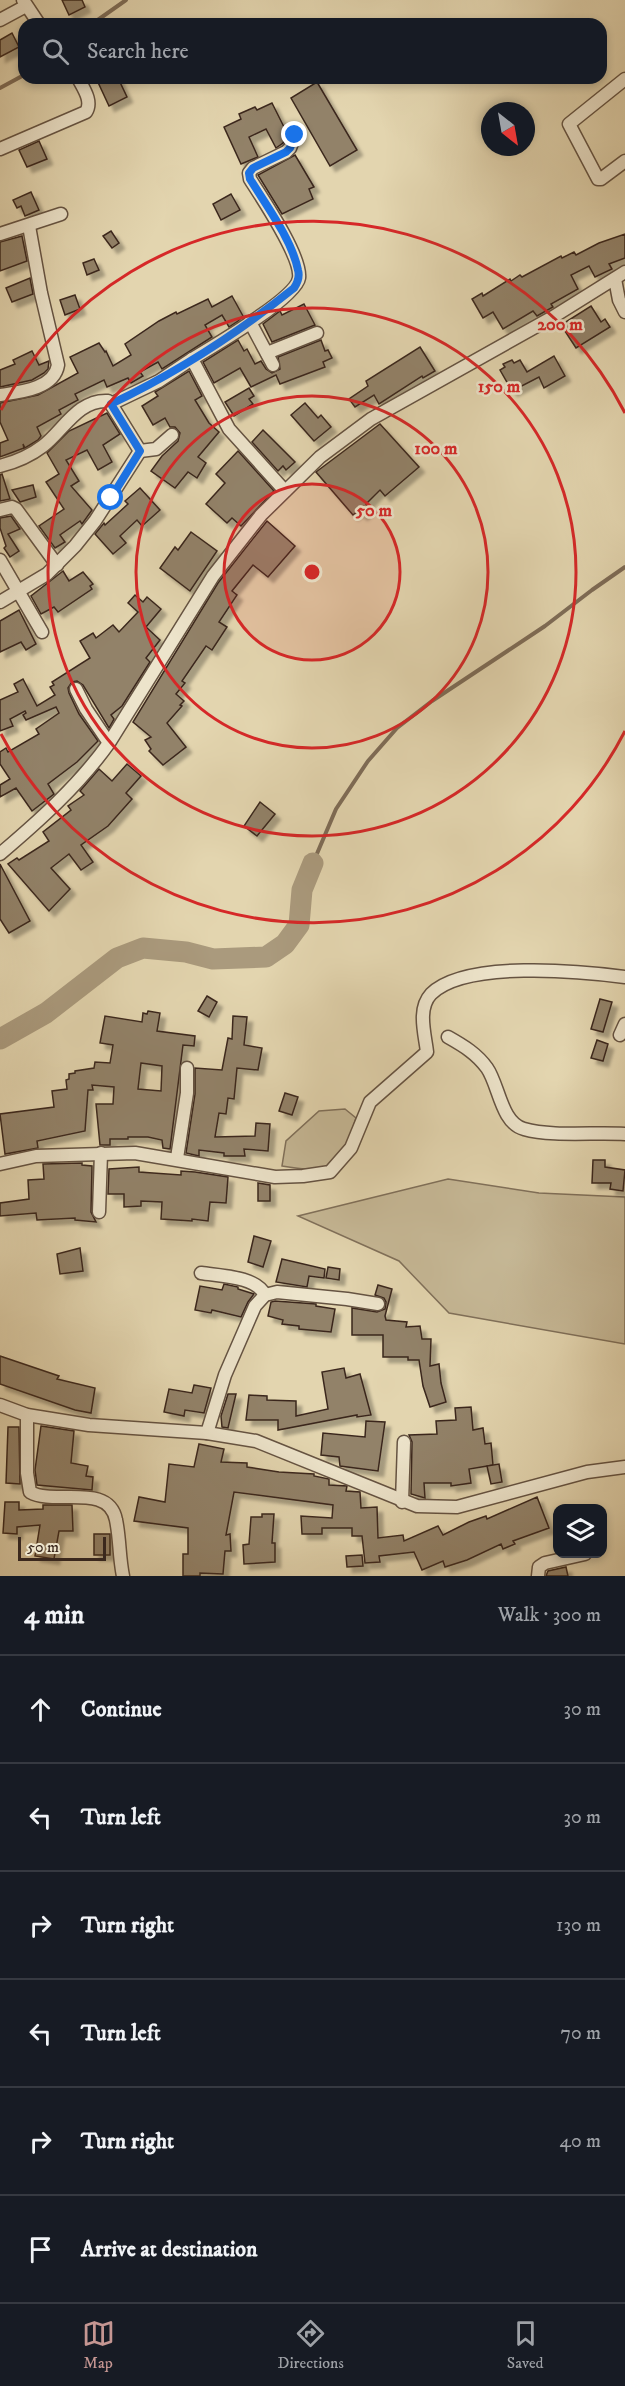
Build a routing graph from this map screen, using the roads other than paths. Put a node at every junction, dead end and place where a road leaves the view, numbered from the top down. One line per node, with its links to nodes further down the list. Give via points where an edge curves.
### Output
1 (24, 3): 2 (street); 3 (street)
2 (35, 18)
3 (0, 20)
4 (625, 79): 8 (street, via 569,124 598,179)
5 (81, 84): 7 (street, via 88,99 86,112)
6 (295, 135): 14 (street, via 286,152 249,173 292,252 299,280)
7 (0, 149)
8 (625, 161)
9 (61, 214): 10 (street)
10 (29, 226): 11 (street); 19 (street, via 57,372 40,386)
11 (0, 234)
12 (620, 276): 13 (street, via 619,300); 24 (street, via 371,419 320,457)
13 (625, 312)
14 (250, 322): 16 (street); 17 (street)
15 (317, 333): 16 (street)
16 (267, 353): 18 (street)
17 (192, 359): 20 (street, via 159,381); 24 (street, via 229,429)
18 (273, 365)
19 (0, 395)
20 (111, 404): 22 (street); 23 (street, via 108,400 92,404 71,417 45,444)
21 (172, 435): 22 (street, via 156,449)
22 (140, 451): 27 (street, via 95,521)
23 (0, 466)
24 (285, 491): 32 (street, via 213,576)
25 (0, 510): 27 (street, via 16,509)
26 (0, 560): 28 (street)
27 (57, 565): 28 (street)
28 (19, 591): 29 (street); 30 (street)
29 (0, 602)
30 (42, 632)
31 (76, 689): 32 (street)
32 (109, 743): 33 (street, via 92,767)
33 (0, 854)
34 (625, 977): 39 (street, via 583,971 497,972 457,978 430,995 422,1015 427,1052 370,1102 351,1148 330,1172 274,1176)
35 (448, 1037): 37 (street, via 475,1054 488,1070 504,1107 519,1127)
36 (187, 1068): 39 (street)
37 (625, 1134)
38 (101, 1153): 39 (street); 40 (street, via 36,1156); 41 (street)
39 (177, 1158)
40 (0, 1164)
41 (99, 1212)
42 (201, 1273): 43 (street, via 254,1283)
43 (265, 1294): 44 (street, via 277,1292); 47 (street, via 255,1306 229,1366)
44 (378, 1304)
45 (0, 1405): 46 (street)
46 (27, 1415): 47 (street, via 89,1425); 52 (street, via 30,1492 97,1499 108,1505 116,1518)
47 (207, 1434): 50 (street, via 256,1441)
48 (404, 1442): 50 (street)
49 (625, 1467): 50 (street, via 587,1472 457,1507)
50 (402, 1502)
51 (567, 1558): 53 (street, via 545,1563 539,1567)
52 (123, 1576)
53 (538, 1576)

